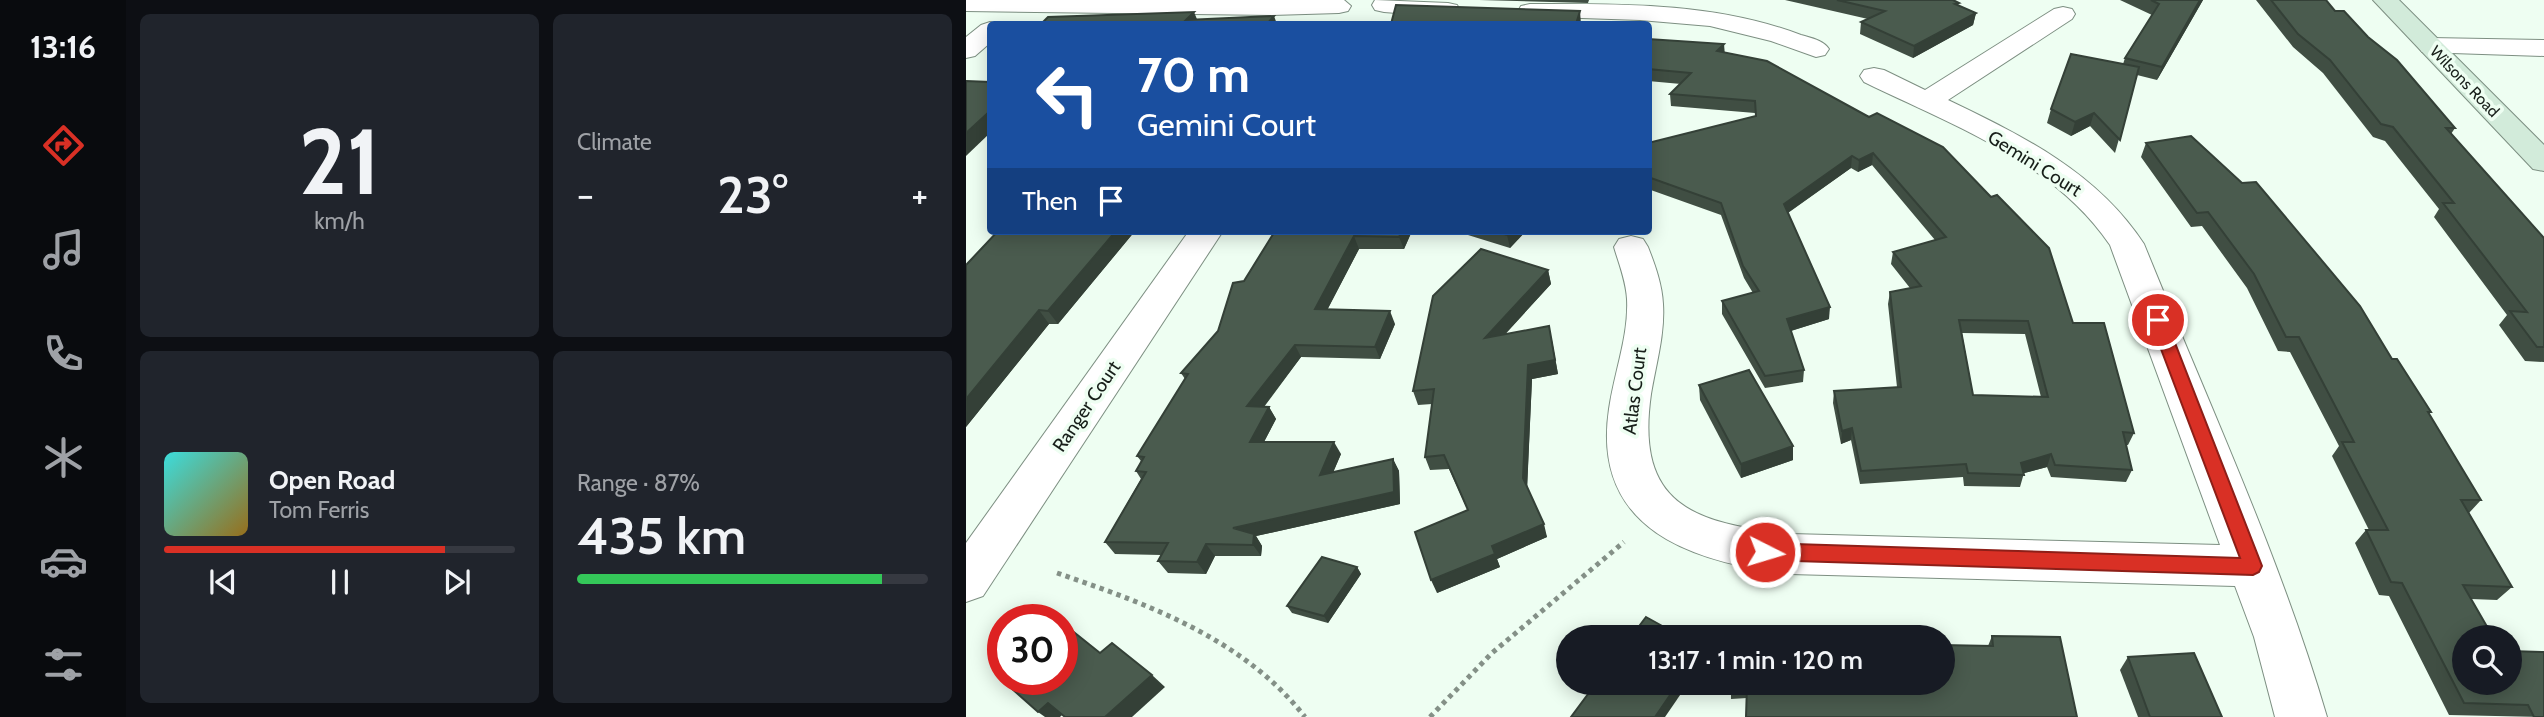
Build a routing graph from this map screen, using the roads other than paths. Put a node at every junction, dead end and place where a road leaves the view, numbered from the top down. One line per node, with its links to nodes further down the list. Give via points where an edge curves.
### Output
1 (2385, 0): 10 (street, Wilsons Road)
2 (966, 4): 3 (street)
3 (1022, 5): 6 (street); 8 (street)
4 (1475, 10): 6 (street)
5 (1502, 11): 11 (street, via 1693,15 1769,30)
6 (1357, 13)
7 (2063, 14): 15 (street)
8 (1002, 21)
9 (987, 32): 13 (street)
10 (2431, 46): 12 (street); 16 (street, Wilsons Road)
11 (1816, 48)
12 (2544, 48)
13 (966, 50)
14 (1874, 76): 15 (street, Gemini Court)
15 (1926, 102): 19 (street, Gemini Court, via 2020,149 2088,196 2109,217 2127,244 2149,296)
16 (2544, 162)
17 (1203, 235): 20 (street, Ranger Court)
18 (1631, 247): 19 (street, Atlas Court, via 1642,279 1645,309 1627,441 1631,467 1643,494 1667,519 1696,535 1738,549 1790,554)
19 (2253, 566): 21 (street, Gemini Court)
20 (966, 581)
21 (2279, 637): 22 (street, Gemini Court); 23 (street, Gemini Court)
22 (2301, 717)
23 (2330, 717)

